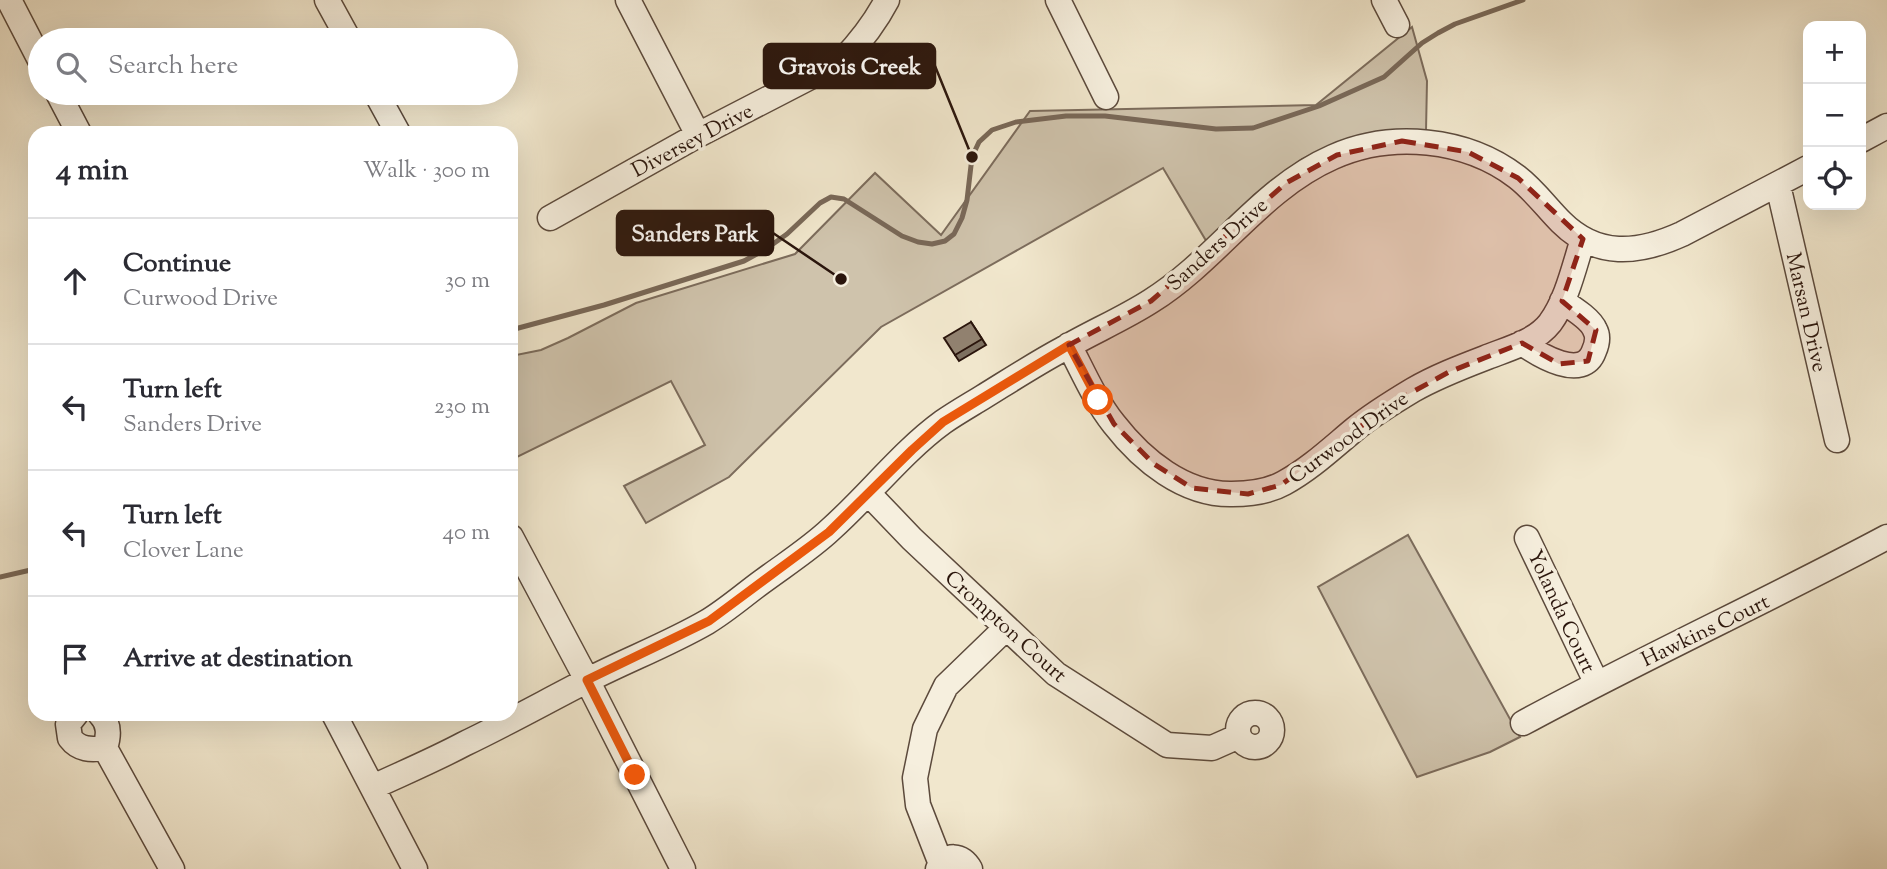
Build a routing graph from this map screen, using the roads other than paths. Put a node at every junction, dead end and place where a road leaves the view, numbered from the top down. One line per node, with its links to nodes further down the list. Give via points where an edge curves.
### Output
1 (9, 0): 9 (street)
2 (327, 0): 8 (street)
3 (628, 0): 16 (street)
4 (887, 0): 16 (street, Diversey Drive, via 843,60)
5 (1058, 0): 10 (street)
6 (1384, 0): 7 (street)
7 (1398, 25)
8 (342, 28)
9 (28, 37)
10 (1106, 97)
11 (64, 105): 13 (street)
12 (383, 105): 14 (street)
13 (75, 126)
14 (394, 126)
15 (1887, 127): 17 (street)
16 (698, 135): 20 (street, Diversey Drive)
17 (1866, 138)
18 (1803, 171): 19 (street, Sanders Drive)
19 (1778, 185): 21 (street, Sanders Drive, via 1648,247 1612,248); 25 (street, Marsan Drive)
20 (550, 218)
21 (1583, 239): 22 (street, Curwood Drive); 24 (street, Sanders Drive, via 1518,178 1486,159 1424,142 1363,147 1310,167 1286,183 1181,279 1151,301)
22 (1562, 301): 23 (street, Curwood Drive, via 1548,325); 23 (street, via 1596,330 1595,348 1588,361 1559,364)
23 (1522, 343): 24 (street, Curwood Drive, via 1418,387 1281,485 1227,495 1178,482 1142,454 1114,424)
24 (1069, 345): 26 (street, Sanders Drive, via 943,422)
25 (1837, 440)
26 (868, 493): 30 (street, Crompton Court); 31 (street, Sanders Drive, via 829,532 709,621)
27 (1887, 537): 32 (street, Hawkins Court)
28 (1527, 538): 32 (street, Yolanda Court)
29 (518, 550): 31 (street)
30 (1006, 628): 39 (street, Crompton Court, via 1056,674 1167,745 1212,748); 42 (street, via 946,686 925,729 915,778)
31 (587, 680): 33 (street, Sanders Drive); 45 (street)
32 (1597, 684): 38 (street, Hawkins Court)
33 (518, 716)
34 (70, 721): 40 (street, via 68,731 74,744)
35 (105, 721): 40 (street)
36 (338, 721): 41 (street)
37 (509, 721): 41 (street, Sanders Drive)
38 (1523, 723)
39 (1239, 736)
40 (105, 748): 43 (street)
41 (373, 787): 44 (street)
42 (939, 866): 46 (street, via 954,856)
43 (173, 869)
44 (415, 869)
45 (683, 869)
46 (970, 869)

